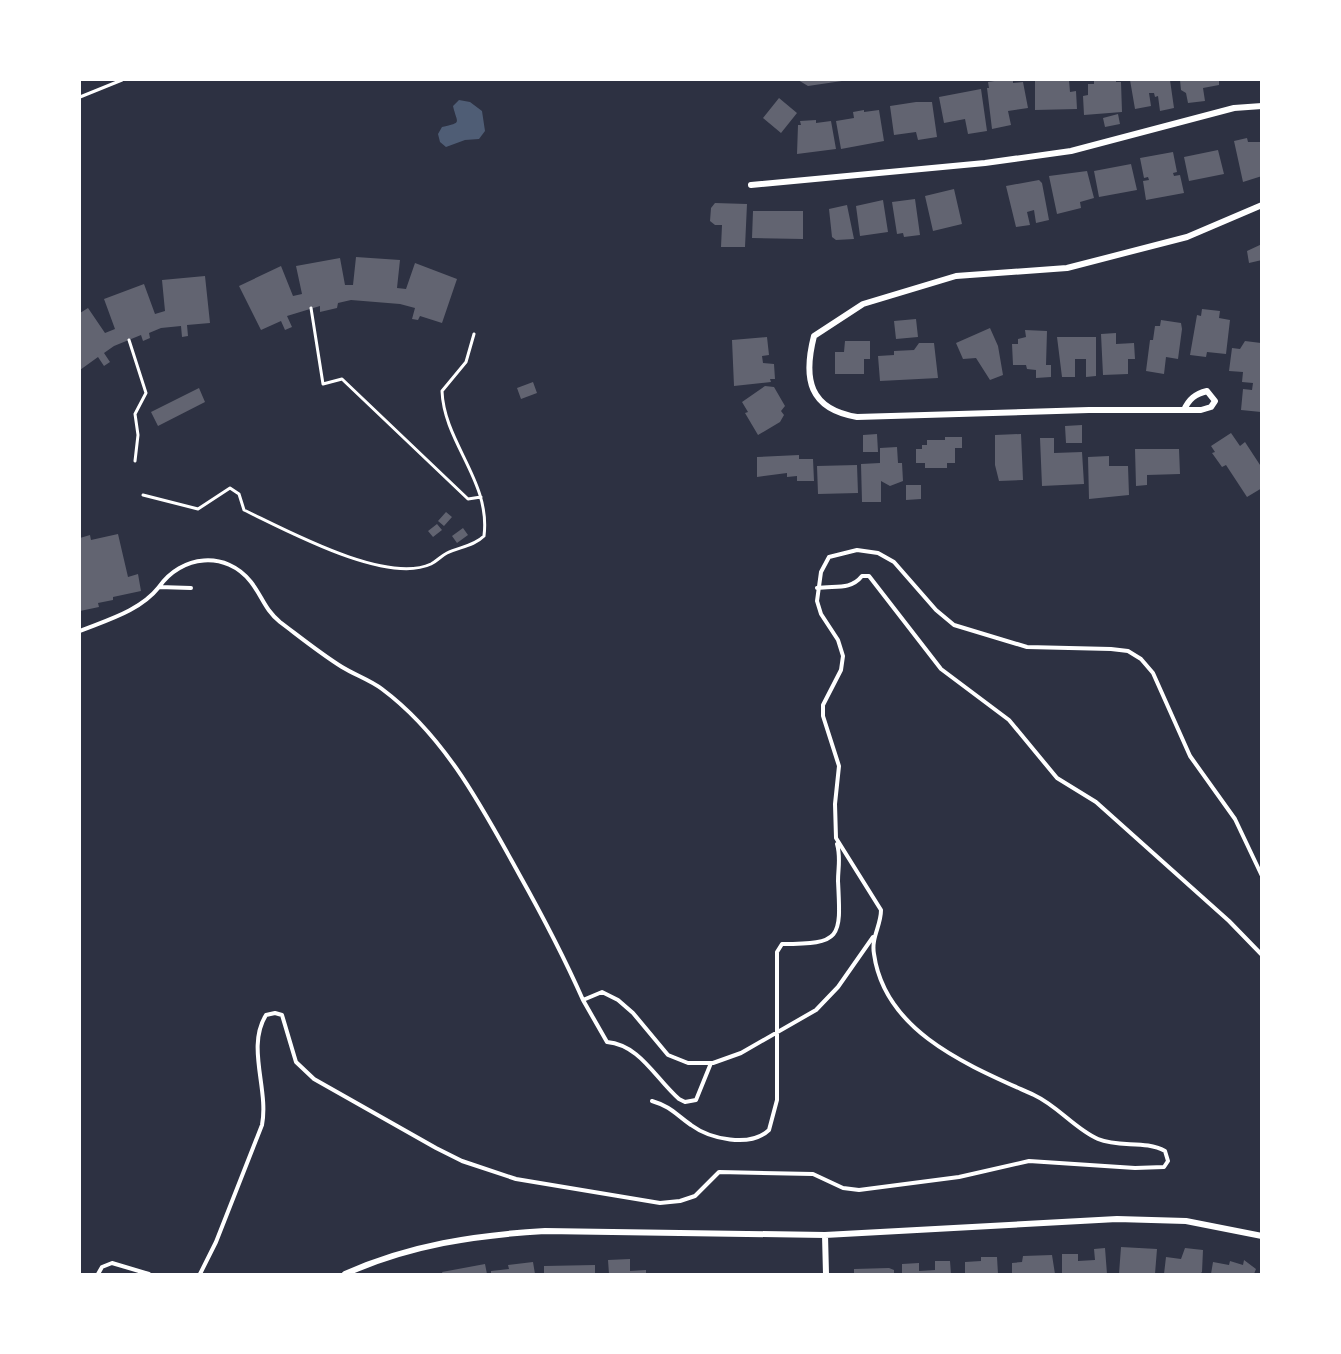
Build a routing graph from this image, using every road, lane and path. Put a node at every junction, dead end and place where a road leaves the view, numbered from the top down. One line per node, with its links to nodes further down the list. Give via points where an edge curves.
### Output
1 (122, 80): 2 (path)
2 (80, 97)
3 (1262, 106): 4 (street, via 1234,108 1071,150 985,163)
4 (751, 185)
5 (1262, 205): 9 (street, via 1186,237 1067,268 956,276 863,304 814,336 807,362 811,388 824,405 836,413 857,417)
6 (311, 308): 12 (path, via 323,384 342,379 468,499)
7 (474, 334): 12 (path, via 466,362 442,391 443,409)
8 (129, 340): 10 (path, via 146,390 135,414)
9 (1184, 410): 9 (street, via 1199,393 1207,391 1213,395 1211,407)
10 (135, 461)
11 (143, 495): 12 (path, via 198,509 230,488 239,494 244,510 325,550 387,567 410,568 430,565 479,541 485,525)
12 (482, 497)
13 (159, 587): 14 (lane); 16 (lane, via 149,600); 21 (lane, via 174,572 199,559 234,567 251,582 265,608 279,621 322,654 382,689 416,720 448,755 491,822)
14 (191, 588)
15 (818, 588): 17 (lane, via 821,614 843,656 841,670 823,705 839,766); 18 (lane, via 820,572 829,557 857,550 878,553 894,562 954,625 1027,647 1111,649 1141,658 1153,673 1190,756 1235,819); 20 (lane, via 843,587 869,576 941,669 1010,720 1057,778 1096,802)
16 (80, 631)
17 (836, 838): 19 (lane, via 881,910 881,923); 22 (lane, via 841,857 840,921 831,936 819,944 782,944 777,952)
18 (1262, 876)
19 (873, 936): 22 (lane, via 838,987 816,1010); 29 (lane, via 873,954 883,989 926,1038 1005,1084 1044,1101 1098,1139 1165,1151 1168,1161 1164,1167 1029,1161 959,1177 859,1190 843,1188 813,1174 719,1172 695,1196 660,1203 555,1187 462,1161 314,1079 296,1062 282,1016 275,1012 266,1015 261,1024 262,1125)
20 (1262, 955)
21 (583, 1000): 23 (lane, via 602,992 618,1000 668,1055 688,1063); 23 (lane, via 607,1042 623,1043 685,1102 696,1100)
22 (776, 1034): 23 (lane, via 741,1053); 24 (lane, via 777,1100 769,1130 762,1137 734,1140 699,1130 678,1112)
23 (711, 1063)
24 (652, 1101)
25 (825, 1235): 26 (street, via 1117,1219 1186,1221); 30 (street, via 508,1233 426,1246); 31 (street)
26 (1262, 1236)
27 (98, 1275): 28 (lane, via 102,1267 112,1263)
28 (149, 1275)
29 (200, 1275)
30 (345, 1275)
31 (825, 1275)

